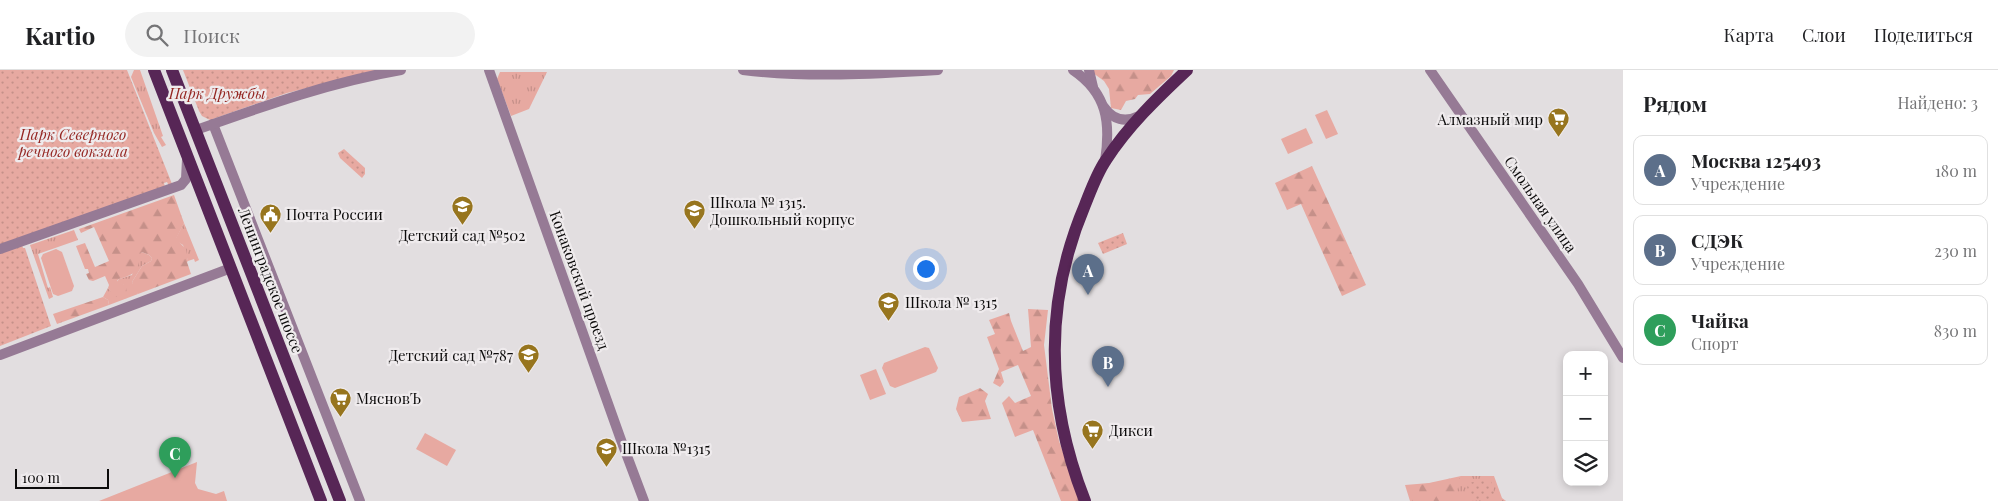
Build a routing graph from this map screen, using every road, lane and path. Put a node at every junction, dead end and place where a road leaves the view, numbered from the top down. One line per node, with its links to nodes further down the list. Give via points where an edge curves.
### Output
1 (154, 70): 16 (main road)
2 (172, 70): 15 (main road, Ленинградское шоссе)
3 (401, 70): 14 (street, via 327,86)
4 (488, 70): 25 (street, Конаковский проезд)
5 (743, 70): 6 (street, via 820,76)
6 (938, 70)
7 (1073, 70): 11 (street)
8 (1090, 70): 11 (street)
9 (1187, 70): 13 (main road)
10 (1430, 70): 21 (street, Смольная улица, via 1578,284)
11 (1093, 88): 12 (street)
12 (1102, 104): 13 (street, via 1108,113 1120,120); 17 (street, via 1108,129)
13 (1139, 116): 17 (main road)
14 (214, 124): 15 (street); 24 (street)
15 (196, 130): 23 (main road, Ленинградское шоссе)
16 (186, 151): 18 (street, via 187,173 181,185); 19 (main road)
17 (1104, 162): 26 (main road, via 1071,243 1055,319 1054,361 1059,411 1069,456)
18 (0, 249)
19 (231, 268): 20 (street); 22 (main road)
20 (0, 355)
21 (1623, 358)
22 (321, 501)
23 (340, 501)
24 (360, 501)
25 (644, 501)
26 (1085, 501)

